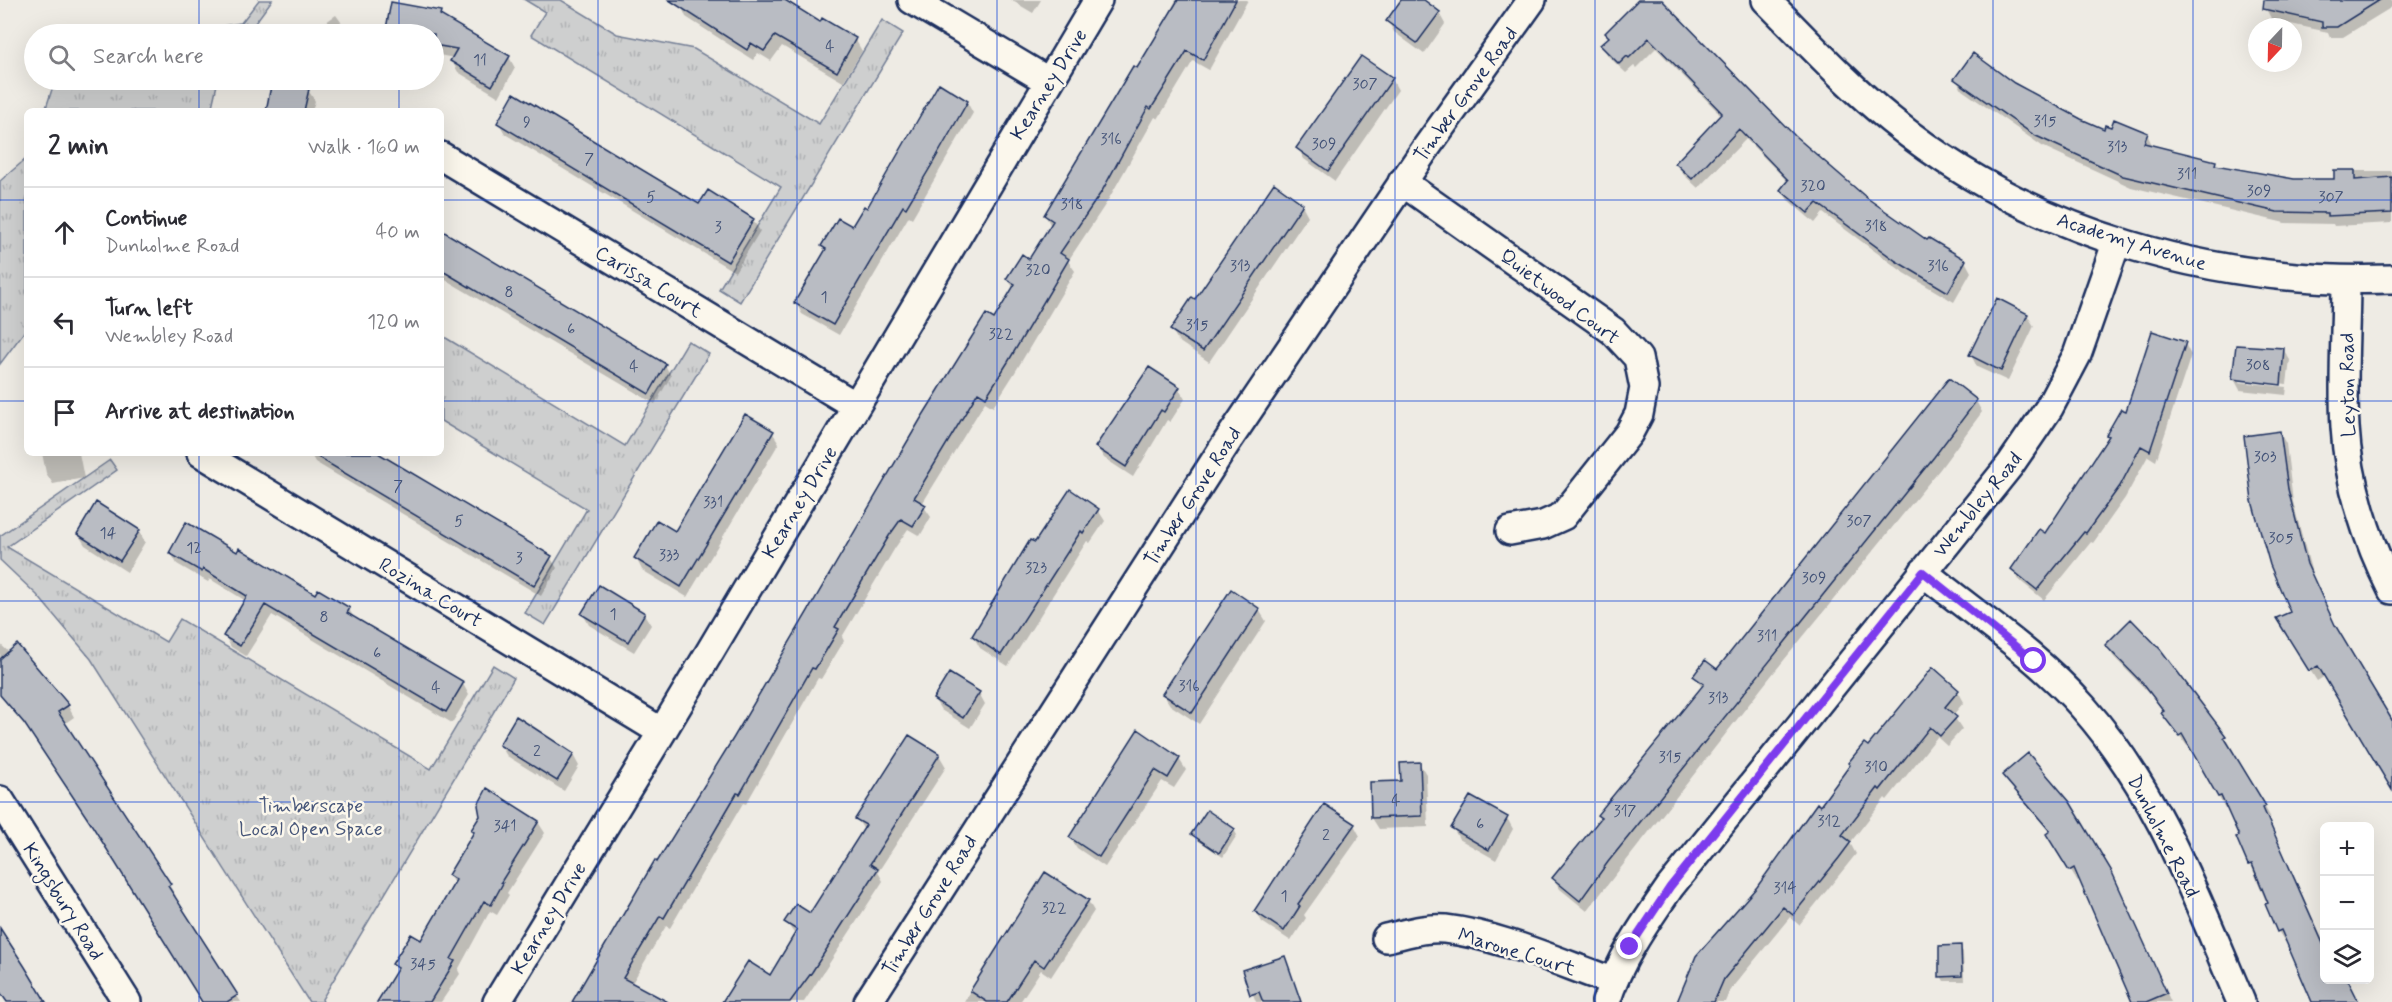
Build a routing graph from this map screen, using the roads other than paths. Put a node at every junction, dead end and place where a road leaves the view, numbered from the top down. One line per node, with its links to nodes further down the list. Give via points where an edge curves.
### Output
1 (912, 0): 5 (street)
2 (1098, 0): 5 (street, Kearney Drive)
3 (1532, 0): 7 (street, Timber Grove Road)
4 (1766, 0): 8 (street, Academy Avenue, via 1891,120 1945,160 2054,218)
5 (1048, 81): 11 (street, Kearney Drive)
6 (444, 158): 11 (street, Carissa Court)
7 (1402, 182): 13 (street, Quietwood Court, via 1613,331 1638,358 1644,388 1639,414 1629,433 1563,516 1543,525); 22 (street, Timber Grove Road, via 1225,445)
8 (2117, 241): 10 (street, Academy Avenue, via 2202,265 2280,277); 14 (street, Wembley Road, via 2077,355 2049,408 2010,465)
9 (2392, 279): 10 (street, Academy Avenue)
10 (2346, 280): 15 (street, Leyton Road, via 2345,428 2358,498 2379,564)
11 (856, 406): 16 (street, Kearney Drive)
12 (206, 456): 16 (street, Rozina Court)
13 (1510, 531)
14 (1923, 572): 19 (street, Wembley Road, via 1670,887 1630,947); 23 (street, Dunholme Road, via 2034,661 2082,706 2118,750 2149,797)
15 (2392, 590)
16 (662, 732): 21 (street, Kearney Drive)
17 (0, 800): 20 (street, Kingsbury Road)
18 (1386, 938): 19 (street, Marone Court, via 1443,929 1488,938)
19 (1609, 992)
20 (127, 1002)
21 (497, 1002)
22 (868, 1002)
23 (2241, 1002)

